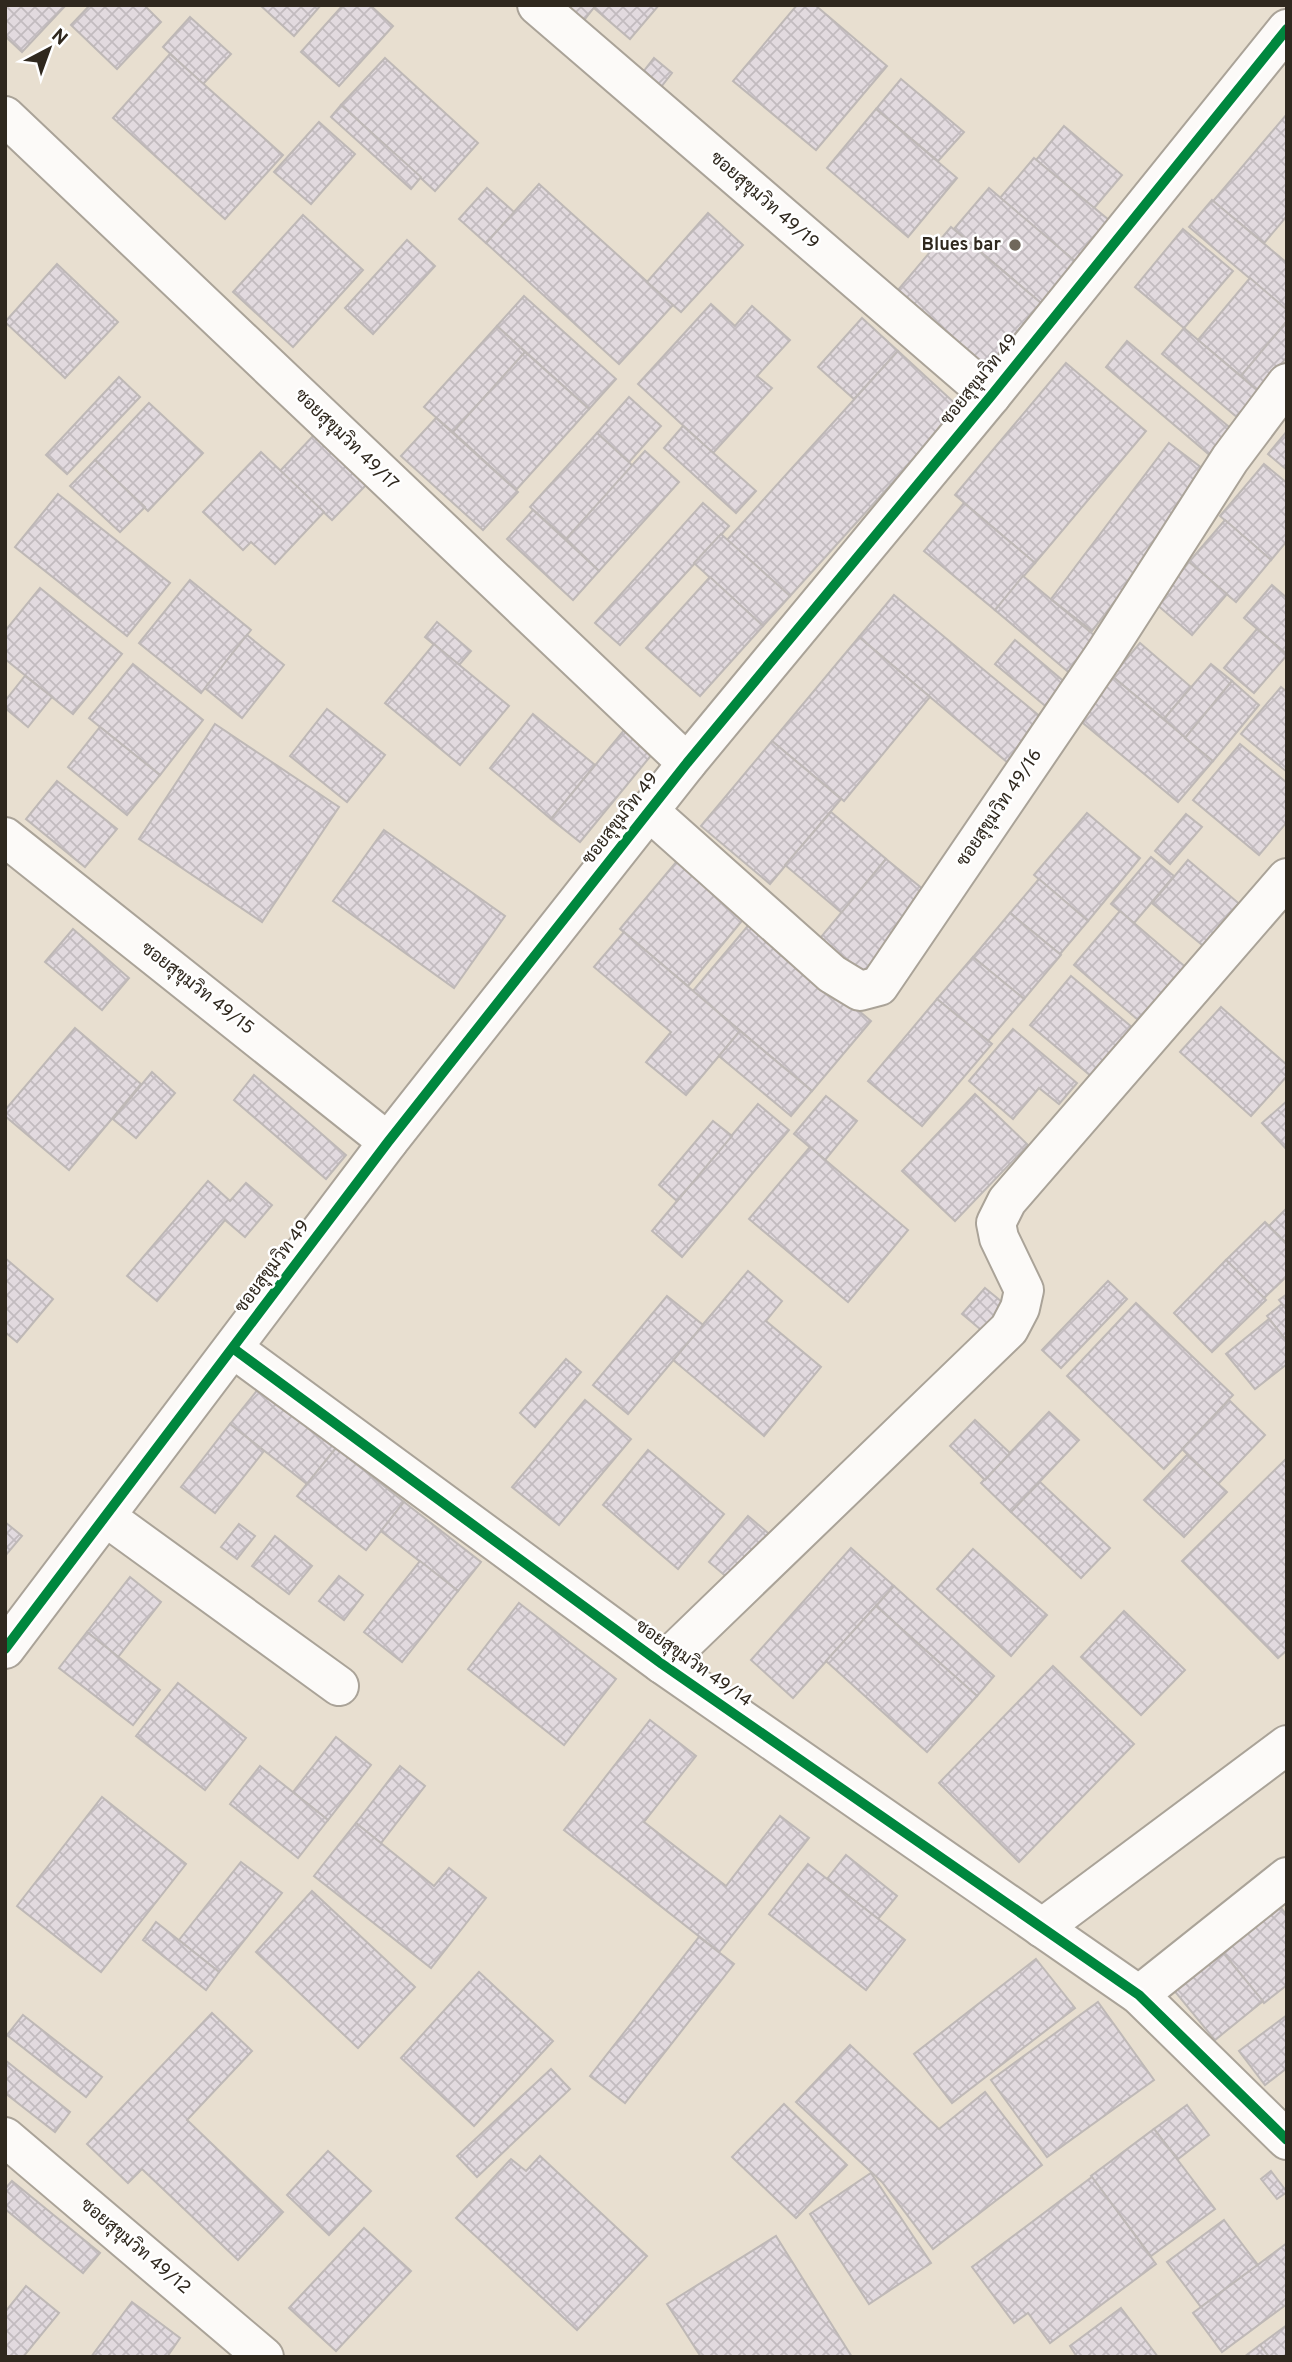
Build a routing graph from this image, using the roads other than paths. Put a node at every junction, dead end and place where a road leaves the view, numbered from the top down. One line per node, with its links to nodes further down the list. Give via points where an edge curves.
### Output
1 (537, 5): 5 (street, ซอยสุขุมวิท 49/19)
2 (1287, 29): 5 (street, ซอยสุขุมวิท 49)
3 (5, 116): 6 (street, ซอยสุขุมวิท 49/17)
4 (1287, 383): 7 (street, ซอยสุขุมวิท 49/16, via 1230,459 1104,655 878,986 860,990 832,974)
5 (991, 396): 6 (street, ซอยสุขุมวิท 49)
6 (687, 763): 7 (street, ซอยสุขุมวิท 49)
7 (649, 811): 10 (street, ซอยสุขุมวิท 49)
8 (5, 837): 10 (street, ซอยสุขุมวิท 49/15)
9 (1287, 878): 14 (street, via 1007,1201 996,1223 1024,1290 1009,1329)
10 (388, 1142): 11 (street, ซอยสุขุมวิท 49)
11 (234, 1349): 12 (street, ซอยสุขุมวิท 49); 14 (street, ซอยสุขุมวิท 49/14)
12 (106, 1517): 13 (street, ซอยสุขุมวิท 49); 15 (street)
13 (5, 1648)
14 (662, 1664): 18 (street, ซอยสุขุมวิท 49/14)
15 (340, 1686)
16 (1287, 1745): 18 (street)
17 (1287, 1877): 19 (street)
18 (1042, 1928): 19 (street, ซอยสุขุมวิท 49/14)
19 (1139, 1996): 21 (street, ซอยสุขุมวิท 49/14)
20 (5, 2137): 22 (street, ซอยสุขุมวิท 49/12)
21 (1287, 2140)
22 (264, 2357)

